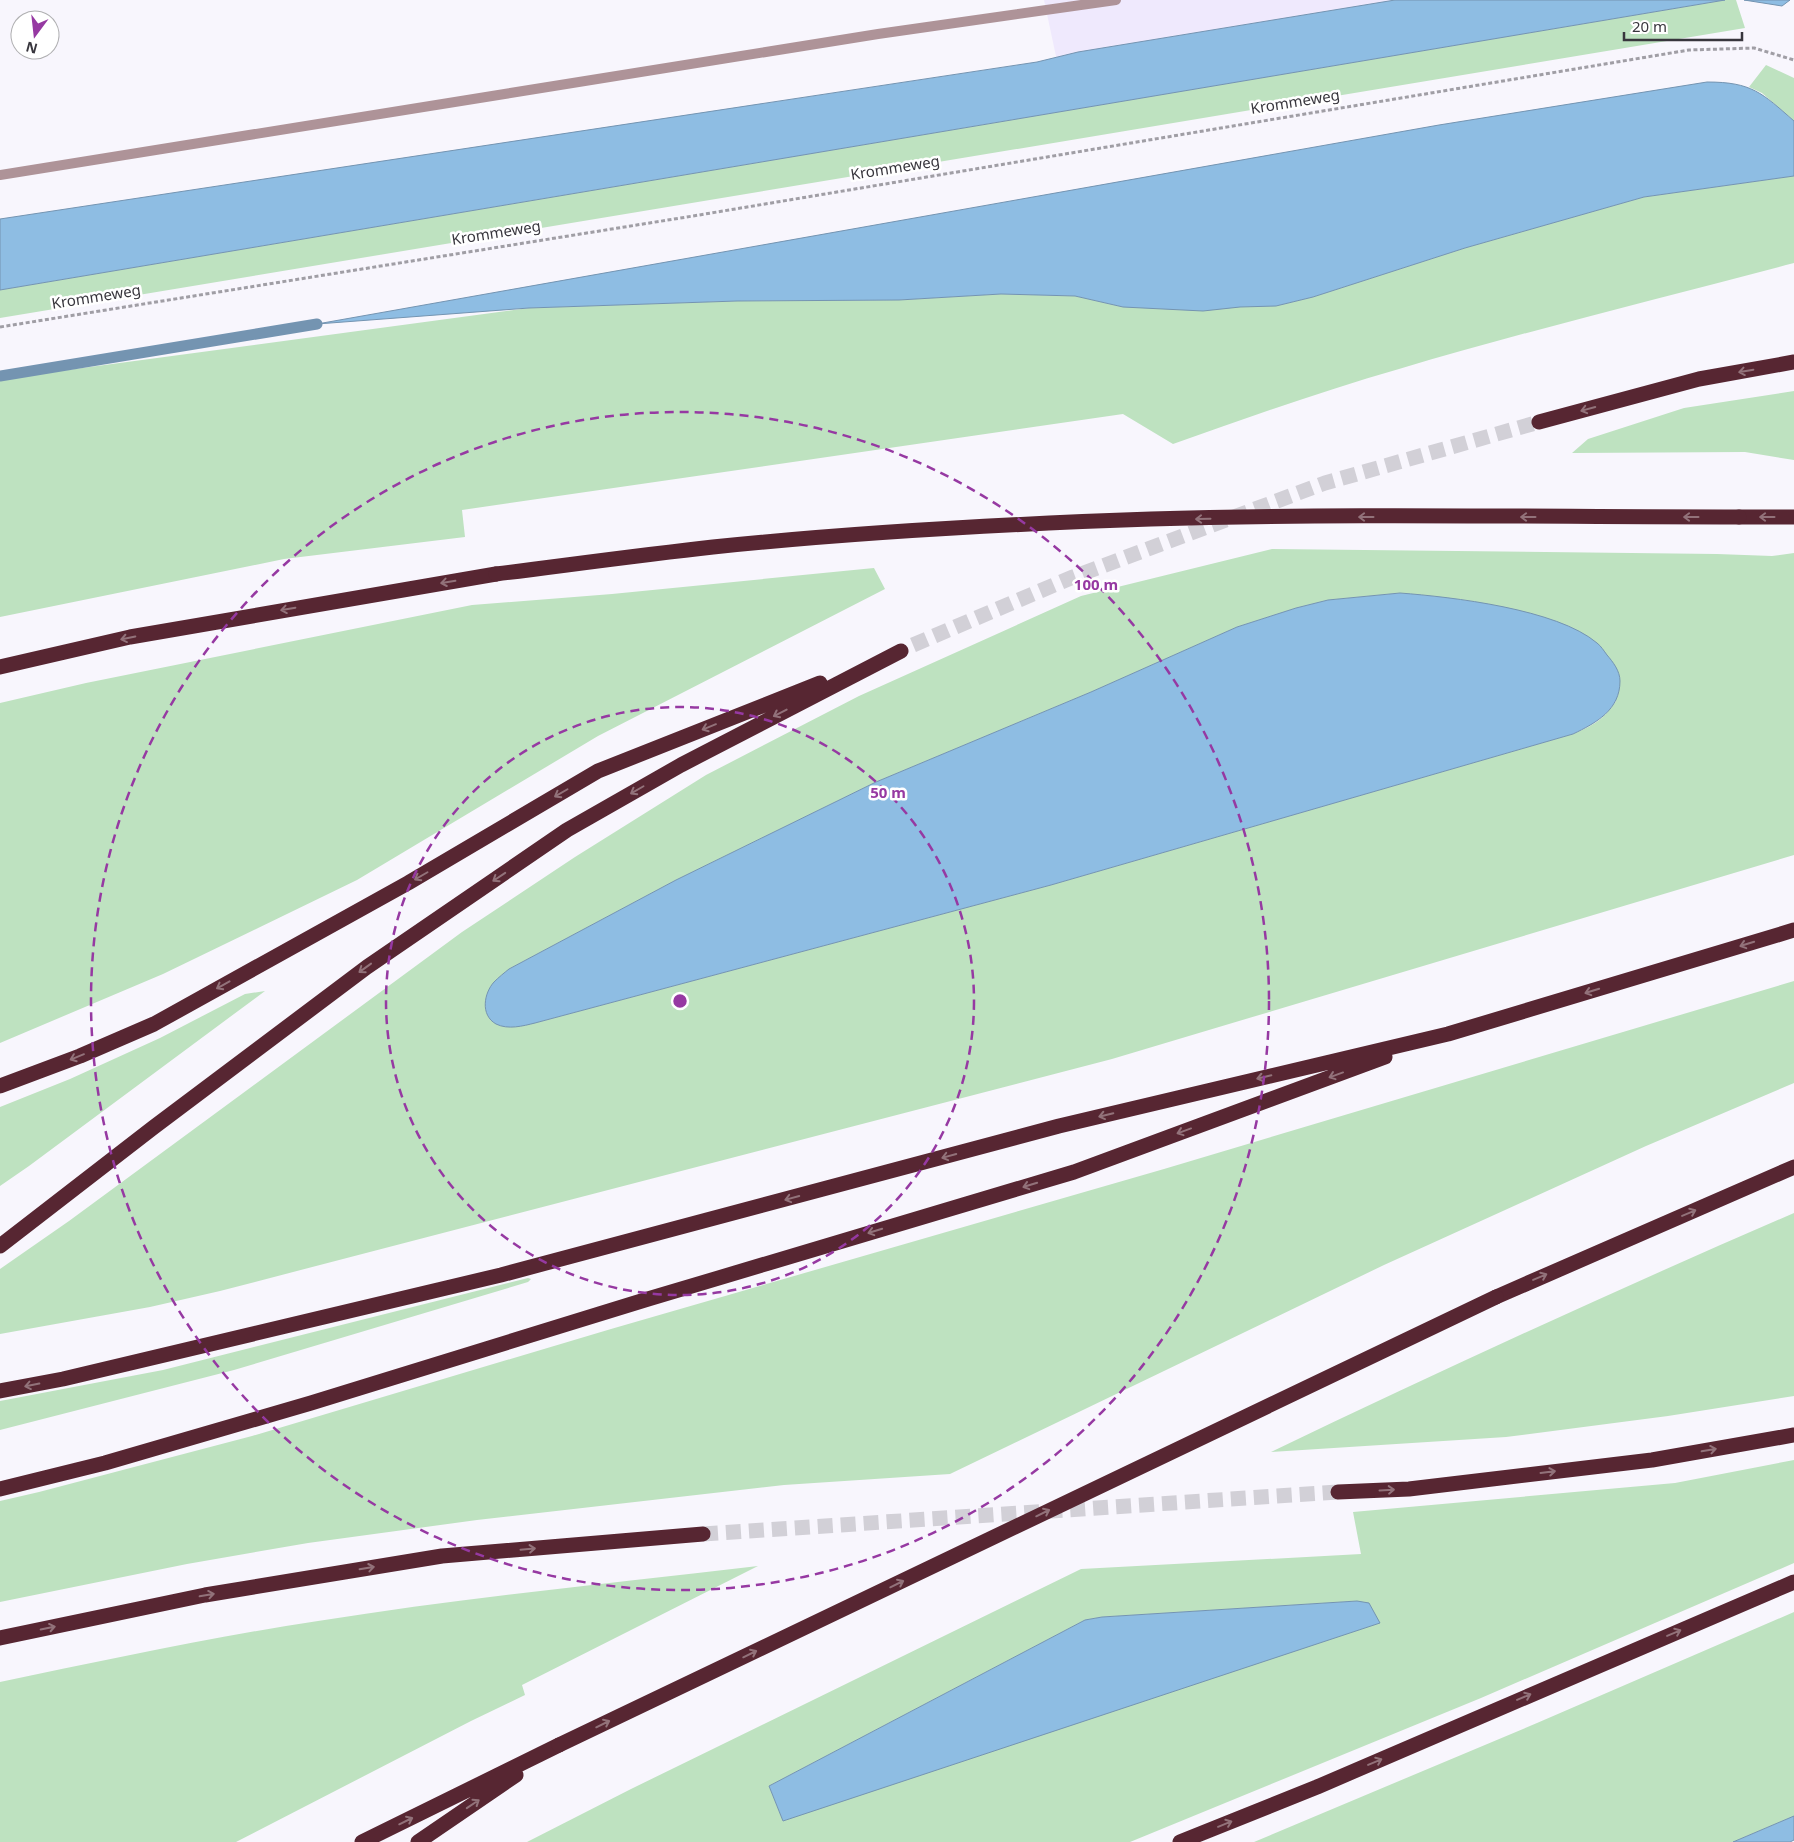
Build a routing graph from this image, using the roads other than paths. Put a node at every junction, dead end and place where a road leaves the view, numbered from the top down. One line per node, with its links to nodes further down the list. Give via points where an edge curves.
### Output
1 (1116, 0): 2 (street, via 878,34)
2 (0, 176)
3 (1794, 362): 4 (highway, one-way to 4, via 1699,379)
4 (1539, 422)
5 (1794, 517): 6 (highway, one-way to 6, bridge, via 1153,519 880,533 713,547 496,574 130,637)
6 (0, 667)
7 (1794, 930): 8 (highway, one-way to 8)
8 (1448, 1034): 12 (highway, one-way to 12, via 1059,1126 502,1275); 14 (highway, one-way to 14, via 1074,1172 311,1403 105,1463)
9 (0, 1086): 11 (highway, via 154,1024 408,883 598,772 907,648 681,764 567,830 367,966)
10 (1794, 1167): 19 (highway, one-way to 10, bridge, via 1496,1297)
11 (0, 1246)
12 (0, 1391)
13 (1794, 1434): 15 (highway, one-way to 13, via 1409,1489 1652,1460)
14 (0, 1489)
15 (1338, 1492)
16 (703, 1534): 18 (highway, one-way to 16, via 205,1595 442,1556)
17 (1794, 1582): 22 (highway, one-way to 17, via 1317,1787)
18 (0, 1638)
19 (560, 1745): 20 (highway, one-way to 19); 21 (highway, one-way to 19)
20 (362, 1842)
21 (418, 1842)
22 (1180, 1842)

